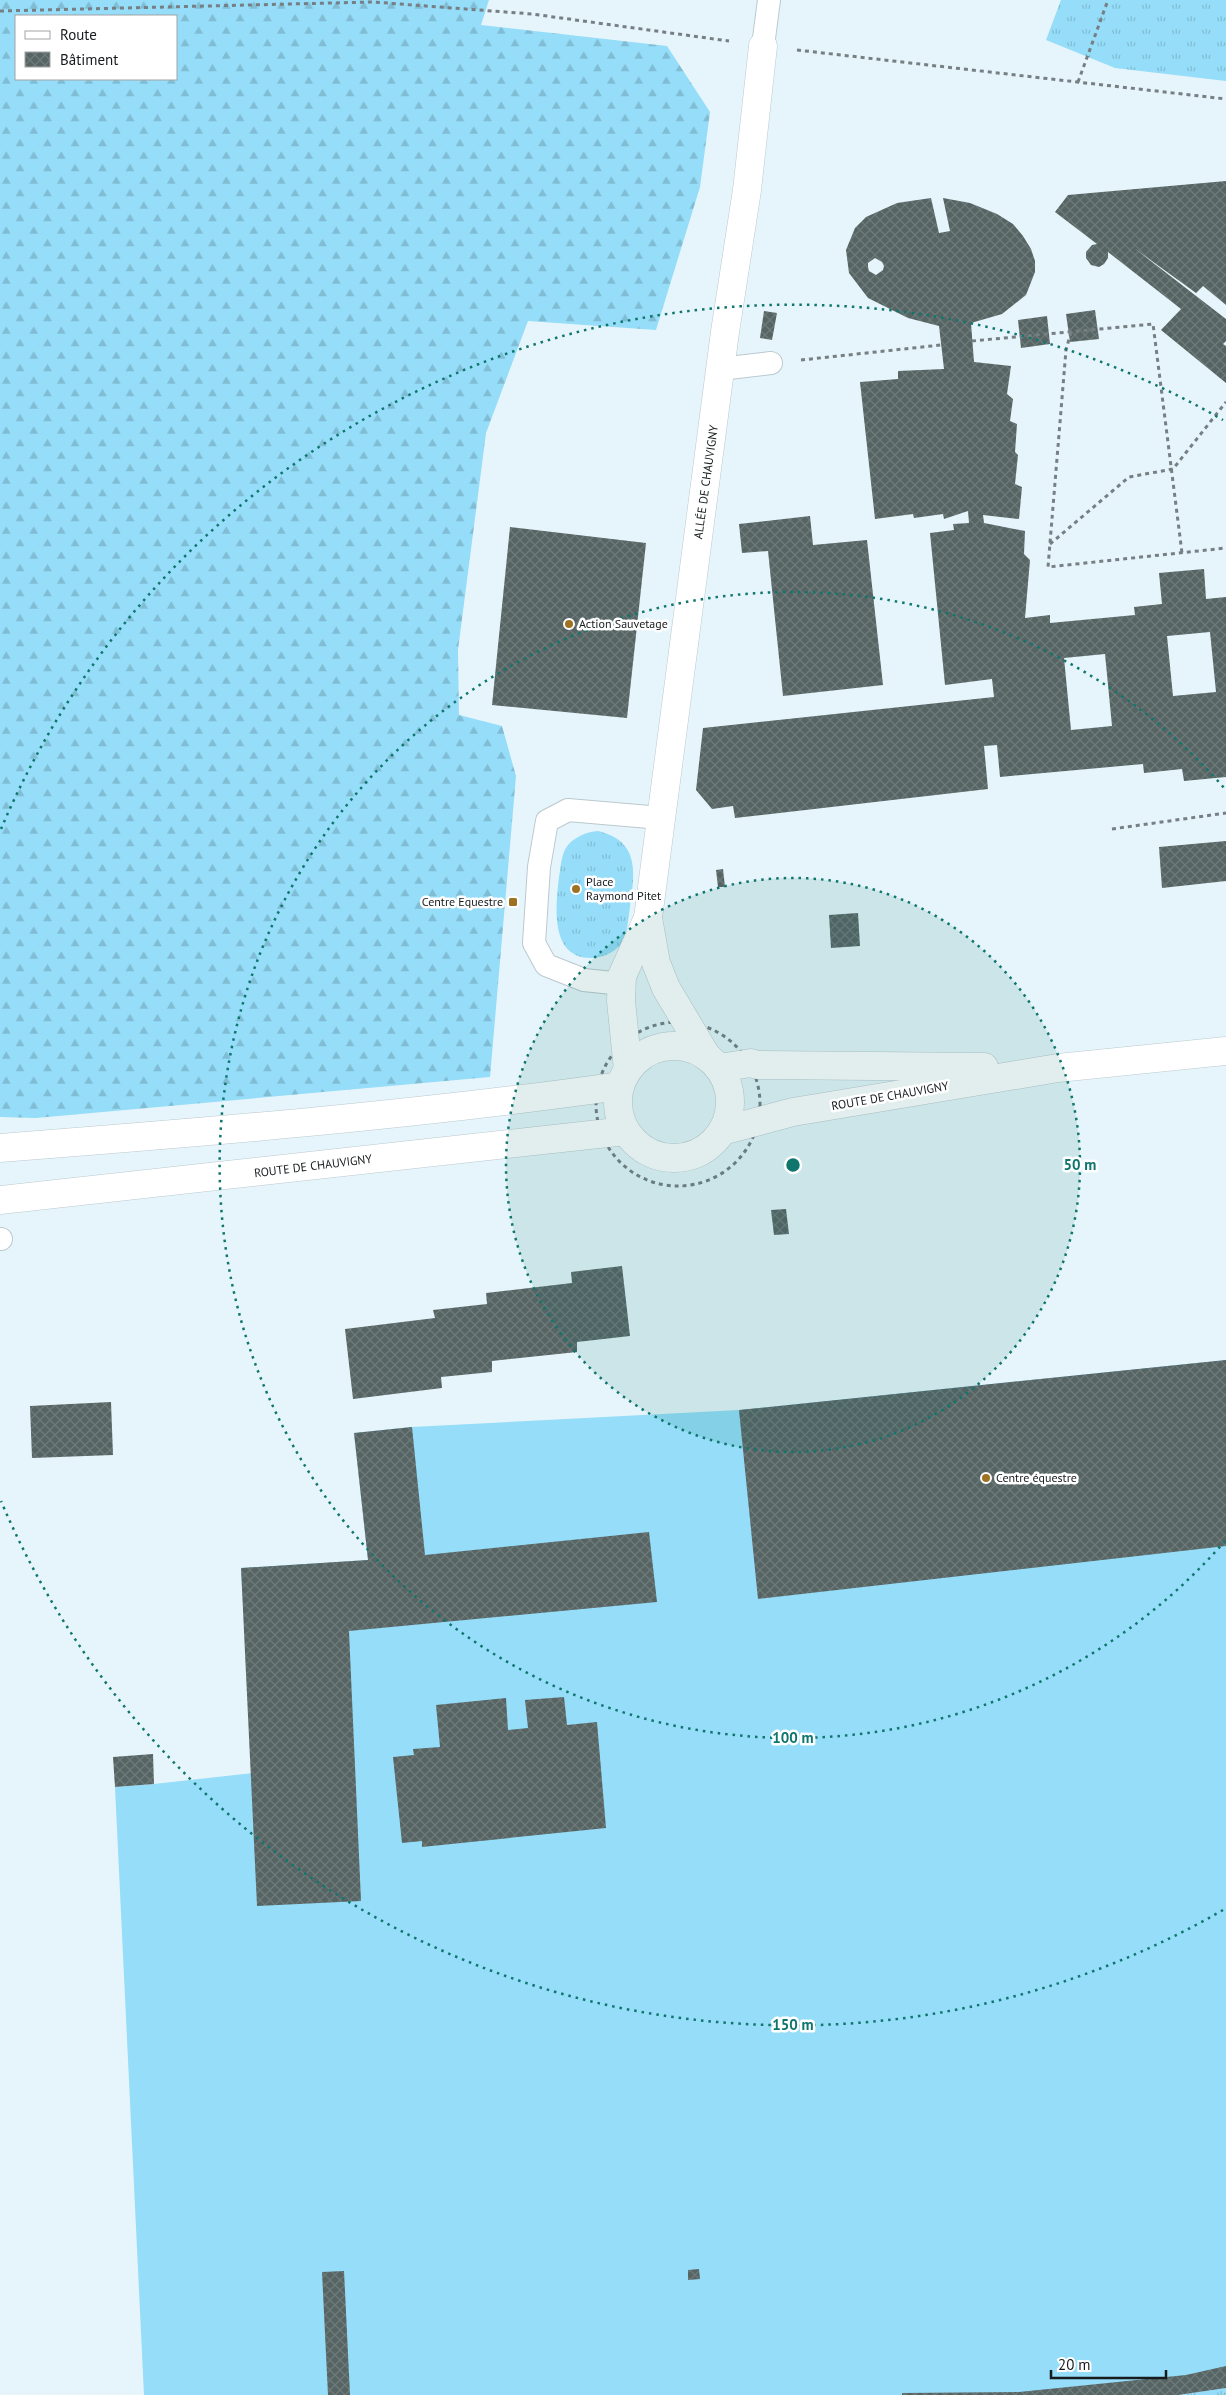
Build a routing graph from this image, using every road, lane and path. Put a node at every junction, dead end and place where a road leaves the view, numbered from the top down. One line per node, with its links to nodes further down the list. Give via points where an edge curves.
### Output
1 (769, 0): 4 (lane)
2 (1108, 0): 5 (path)
3 (0, 11): 4 (path, via 373,2 532,14)
4 (763, 46): 5 (path); 11 (main road, ALLÉE DE CHAUVIGNY, via 747,190)
5 (1078, 82): 6 (path)
6 (1226, 99)
7 (1071, 332): 8 (path); 13 (path, via 1153,324); 14 (path, via 1066,350)
8 (972, 341)
9 (941, 345): 10 (path)
10 (771, 363): 11 (lane)
11 (720, 369): 18 (main road, ALLÉE DE CHAUVIGNY)
12 (1226, 402): 13 (path)
13 (1173, 469): 14 (path, via 1129,477); 16 (path)
14 (1050, 544): 16 (path, via 1048,567)
15 (1226, 548): 16 (path)
16 (1182, 553)
17 (1226, 813): 19 (path)
18 (661, 818): 20 (main road, ALLÉE DE CHAUVIGNY); 21 (lane, via 568,810 547,821 539,867 534,943 546,965 584,980)
19 (1112, 829)
20 (648, 918): 21 (main road, ALLÉE DE CHAUVIGNY, via 622,976); 22 (main road, ALLÉE DE CHAUVIGNY, via 656,963 666,988)
21 (622, 984): 23 (main road, ALLÉE DE CHAUVIGNY)
22 (688, 1022): 23 (path, via 665,1022); 25 (main road, ALLÉE DE CHAUVIGNY); 26 (path, via 707,1026 724,1035)
23 (625, 1040): 28 (main road, ALLÉE DE CHAUVIGNY); 28 (path, via 602,1071)
24 (1226, 1051): 27 (main road, ROUTE DE CHAUVIGNY)
25 (713, 1062): 26 (main road, ROUTE DE CHAUVIGNY); 28 (main road, via 688,1048 665,1047 645,1054); 30 (main road, via 727,1083 730,1099 729,1116)
26 (751, 1063): 27 (main road, ROUTE DE CHAUVIGNY); 29 (path, via 760,1095)
27 (1058, 1068): 29 (main road, ROUTE DE CHAUVIGNY, via 793,1112)
28 (615, 1082): 31 (main road, via 618,1110); 31 (path, via 596,1112); 32 (main road, via 542,1097 204,1132)
29 (760, 1122): 30 (main road, ROUTE DE CHAUVIGNY); 31 (path, via 737,1163 718,1177 676,1187 652,1182 630,1172 612,1155)
30 (722, 1131): 31 (main road, via 712,1144 701,1151 677,1158 647,1151 633,1140)
31 (613, 1132): 33 (main road, ROUTE DE CHAUVIGNY)
32 (0, 1148)
33 (0, 1200)

